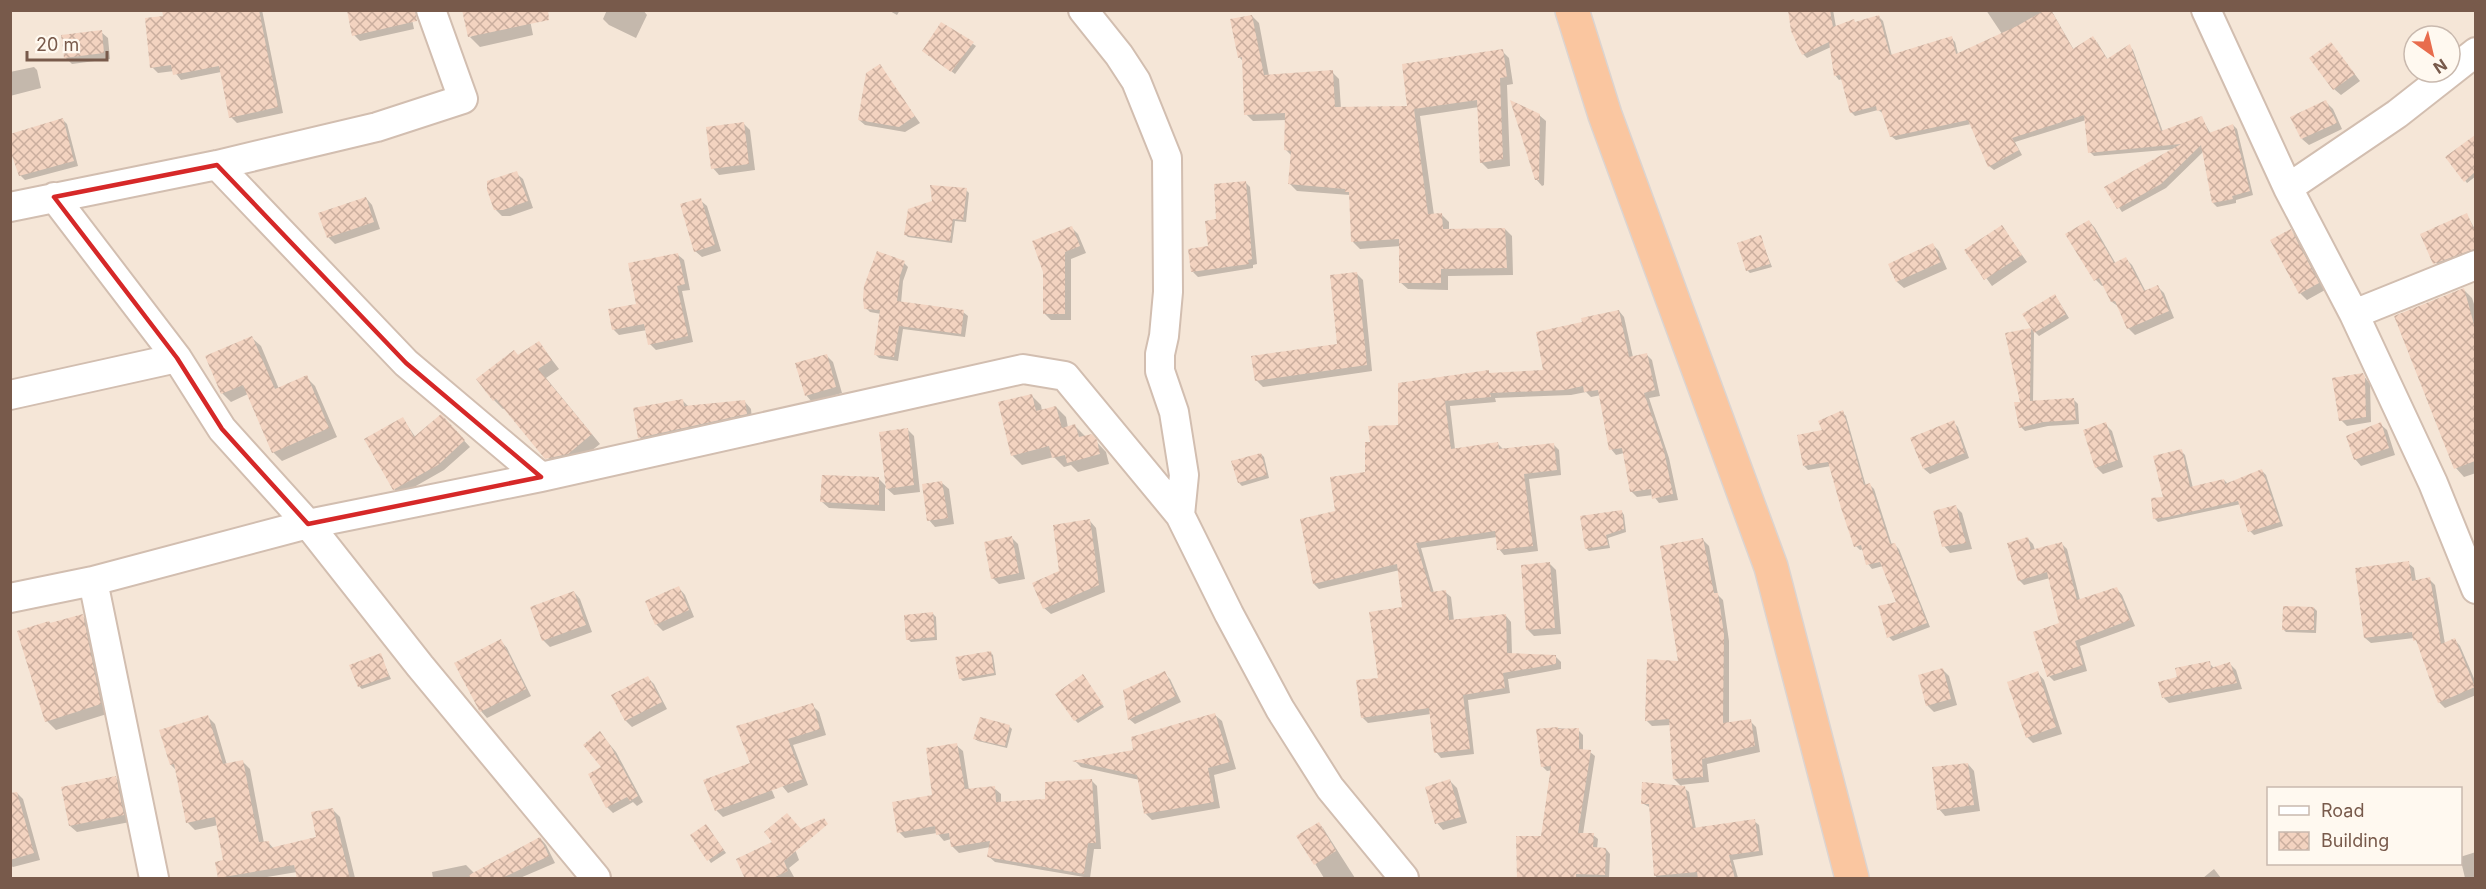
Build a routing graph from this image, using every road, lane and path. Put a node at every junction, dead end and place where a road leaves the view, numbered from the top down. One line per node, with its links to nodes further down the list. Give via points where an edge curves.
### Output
1 (431, 10): 6 (street, via 463,99 377,127)
2 (1083, 10): 15 (street, via 1136,81 1167,159 1168,292 1160,371 1174,412 1184,475)
3 (1572, 10): 23 (highway, via 1605,116 1771,567)
4 (2206, 10): 7 (street)
5 (2475, 52): 7 (street, via 2397,114)
6 (217, 165): 8 (street); 14 (street, via 406,363)
7 (2288, 188): 11 (street)
8 (54, 197): 9 (street); 12 (street)
9 (10, 207)
10 (2475, 265): 11 (street)
11 (2354, 314): 18 (street, via 2433,483)
12 (177, 358): 13 (street); 16 (street, via 222,429)
13 (10, 395)
14 (541, 477): 15 (street, via 1023,369 1065,376); 16 (street)
15 (1180, 514): 22 (street, via 1280,709 1330,788)
16 (308, 524): 17 (street); 21 (street)
17 (93, 581): 19 (street); 20 (street)
18 (2475, 589)
19 (10, 598)
20 (154, 879)
21 (596, 879)
22 (1404, 879)
23 (1852, 879)

